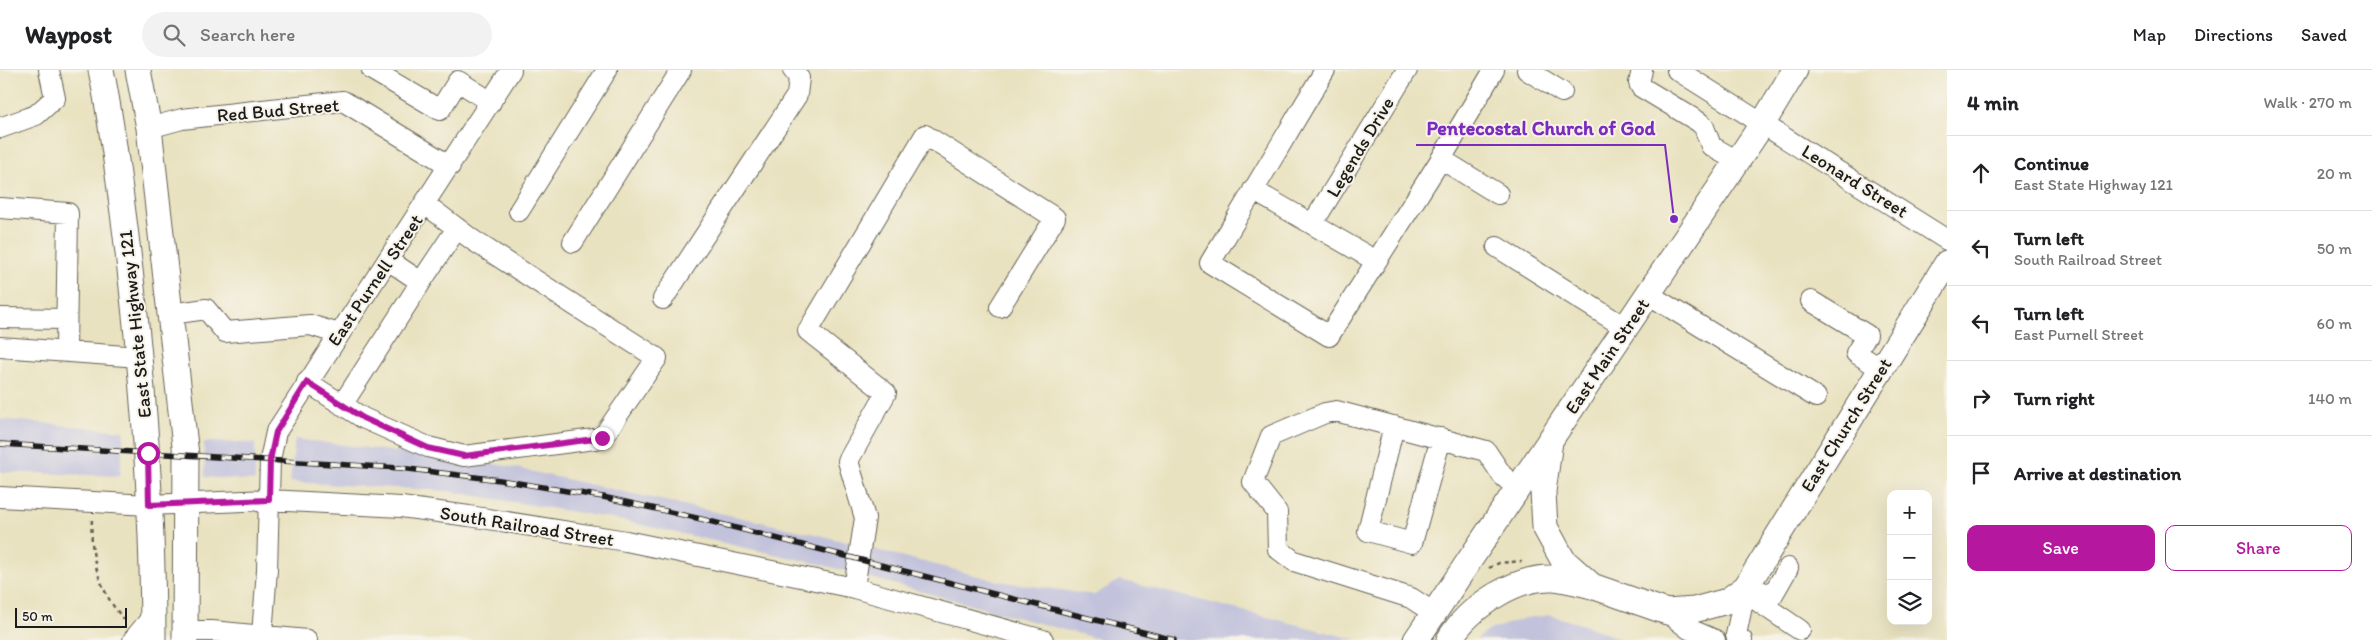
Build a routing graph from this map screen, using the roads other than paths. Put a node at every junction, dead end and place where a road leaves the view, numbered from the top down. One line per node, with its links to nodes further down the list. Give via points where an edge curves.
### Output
1 (49, 70): 20 (street, via 55,98 36,115)
2 (101, 70): 50 (main road, East State Highway 121, via 112,131)
3 (138, 70): 21 (main road, East State Highway 121)
4 (372, 70): 16 (street, via 440,110)
5 (511, 70): 18 (street, East Purnell Street)
6 (607, 70): 29 (street)
7 (681, 70): 33 (street)
8 (793, 70): 40 (street, via 799,78 797,95)
9 (1325, 70): 25 (street)
10 (1406, 70): 30 (street, Legends Drive)
11 (1494, 70): 22 (street)
12 (1527, 70): 17 (street)
13 (1642, 70): 23 (street, via 1639,83 1642,87 1700,122 1711,146)
14 (1677, 70): 19 (street, Leonard Street)
15 (1795, 70): 19 (main road, East Main Street)
16 (462, 76): 18 (street)
17 (1562, 92)
18 (491, 102): 24 (street, East Purnell Street)
19 (1763, 122): 23 (main road, East Main Street); 32 (street, Leonard Street)
20 (0, 128)
21 (150, 128): 24 (street, Red Bud Street, via 182,119 343,101); 43 (main road, East State Highway 121)
22 (1441, 159): 26 (street); 36 (street)
23 (1737, 162): 39 (main road, East Main Street)
24 (450, 166): 27 (street, East Purnell Street)
25 (1253, 190): 30 (street); 36 (street, via 1210,263 1329,336)
26 (1498, 194)
27 (425, 204): 31 (street); 35 (street, East Purnell Street)
28 (0, 208): 45 (street, via 68,213)
29 (518, 211)
30 (1313, 223): 36 (street)
31 (457, 228): 38 (street); 54 (street, via 657,358 602,438 464,456 428,448 363,418)
32 (1947, 240)
33 (573, 242)
34 (1497, 247): 46 (street)
35 (388, 260): 38 (street); 47 (street, East Purnell Street)
36 (1376, 261)
37 (1947, 263): 51 (main road, East Church Street)
38 (421, 282): 54 (street)
39 (1648, 294): 46 (main road, East Main Street); 53 (street)
40 (663, 299)
41 (1811, 301): 51 (street, via 1867,335 1856,353)
42 (1000, 306): 65 (street, via 1055,218 925,135 808,331 886,393 848,461 865,518)
43 (171, 314): 47 (street, via 206,308 226,332 310,325); 61 (main road, East State Highway 121, via 186,455)
44 (0, 318): 45 (street)
45 (66, 319): 49 (street)
46 (1626, 328): 57 (main road, East Main Street)
47 (339, 334): 52 (street, East Purnell Street)
48 (0, 347): 49 (street)
49 (66, 352): 50 (street)
50 (139, 357): 62 (main road, East State Highway 121, via 148,453)
51 (1881, 369): 66 (main road, East Church Street)
52 (307, 382): 54 (street); 60 (street, East Purnell Street, via 276,432 270,460)
53 (1816, 397)
54 (342, 404)
55 (1394, 426): 56 (street); 56 (street, via 1368,531 1412,542); 68 (street, via 1336,412 1325,413 1271,436 1253,482 1277,512 1278,549 1294,561 1411,598)
56 (1441, 438): 58 (street, via 1486,451 1502,475)
57 (1550, 441): 58 (main road, East Main Street); 64 (main road, via 1543,492 1545,526 1563,560)
58 (1518, 489): 68 (main road, East Main Street)
59 (0, 497): 62 (street, South Railroad Street)
60 (269, 500): 61 (street, South Railroad Street); 65 (street, South Railroad Street, via 402,507 469,516 626,541); 72 (street, East Purnell Street)
61 (186, 504): 62 (street, South Railroad Street); 71 (main road, East State Highway 121)
62 (149, 505): 70 (main road, East State Highway 121)
63 (1788, 568): 66 (street, via 1772,596)
64 (1592, 586): 67 (main road); 76 (main road, via 1553,578 1516,585 1488,600 1458,624)
65 (854, 588): 74 (street, South Railroad Street)
66 (1752, 591): 67 (main road, via 1694,610); 69 (street, via 1760,603); 78 (street, via 1736,635)
67 (1667, 612): 77 (street, via 1689,629)
68 (1434, 613): 75 (main road, East Main Street)
69 (1800, 630)
70 (144, 633)
71 (185, 635): 72 (street, via 212,630)
72 (262, 635): 73 (street)
73 (307, 640)
74 (1043, 640)
75 (1416, 640)
76 (1449, 640)
77 (1715, 640)
78 (1742, 640)

